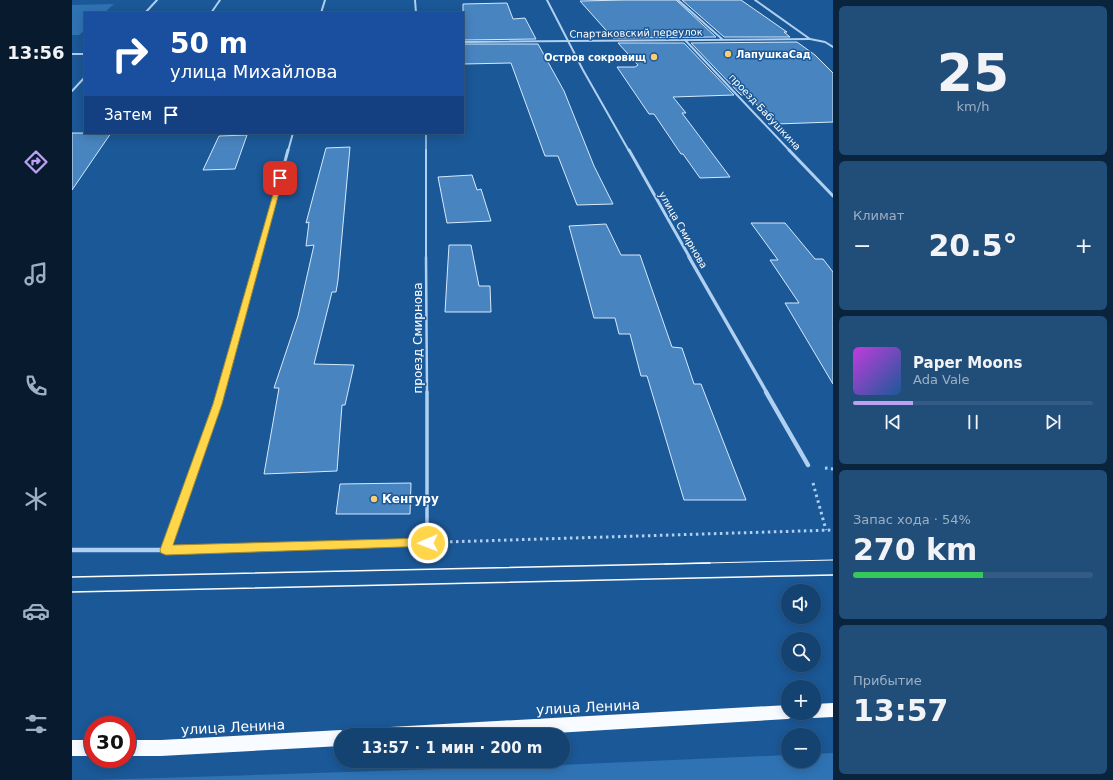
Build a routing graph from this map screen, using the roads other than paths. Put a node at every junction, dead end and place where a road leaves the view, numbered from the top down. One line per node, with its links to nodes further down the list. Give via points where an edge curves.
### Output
1 (157, 0): 8 (street)
2 (220, 0): 9 (street)
3 (325, 0): 10 (street)
4 (415, 0): 11 (street)
5 (547, 0): 15 (street, улица Смирнова)
6 (678, 0): 12 (street)
7 (755, 0): 13 (street)
8 (146, 12)
9 (212, 12)
10 (321, 12)
11 (416, 12)
12 (722, 39): 13 (street, Спартаковский переулок); 14 (street, Спартаковский переулок)
13 (810, 39): 17 (street, via 825,42)
14 (685, 40): 15 (street, Спартаковский переулок); 24 (street, проезд Бабушкина)
15 (568, 41): 16 (street, Спартаковский переулок); 25 (street, улица Смирнова)
16 (464, 42)
17 (833, 47)
18 (72, 54): 19 (street)
19 (84, 54)
20 (84, 78): 21 (street)
21 (72, 91)
22 (293, 134): 28 (street, via 218,404)
23 (426, 134): 26 (lane, проезд Смирнова)
24 (833, 196)
25 (808, 465)
26 (428, 543): 28 (street)
27 (72, 550): 28 (street)
28 (166, 550)
29 (833, 710): 30 (main road)
30 (821, 711)
31 (781, 712): 32 (main road, улица Ленина)
32 (511, 728)
33 (334, 738): 36 (main road, улица Ленина)
34 (72, 748): 35 (main road)
35 (84, 748)
36 (136, 748)

